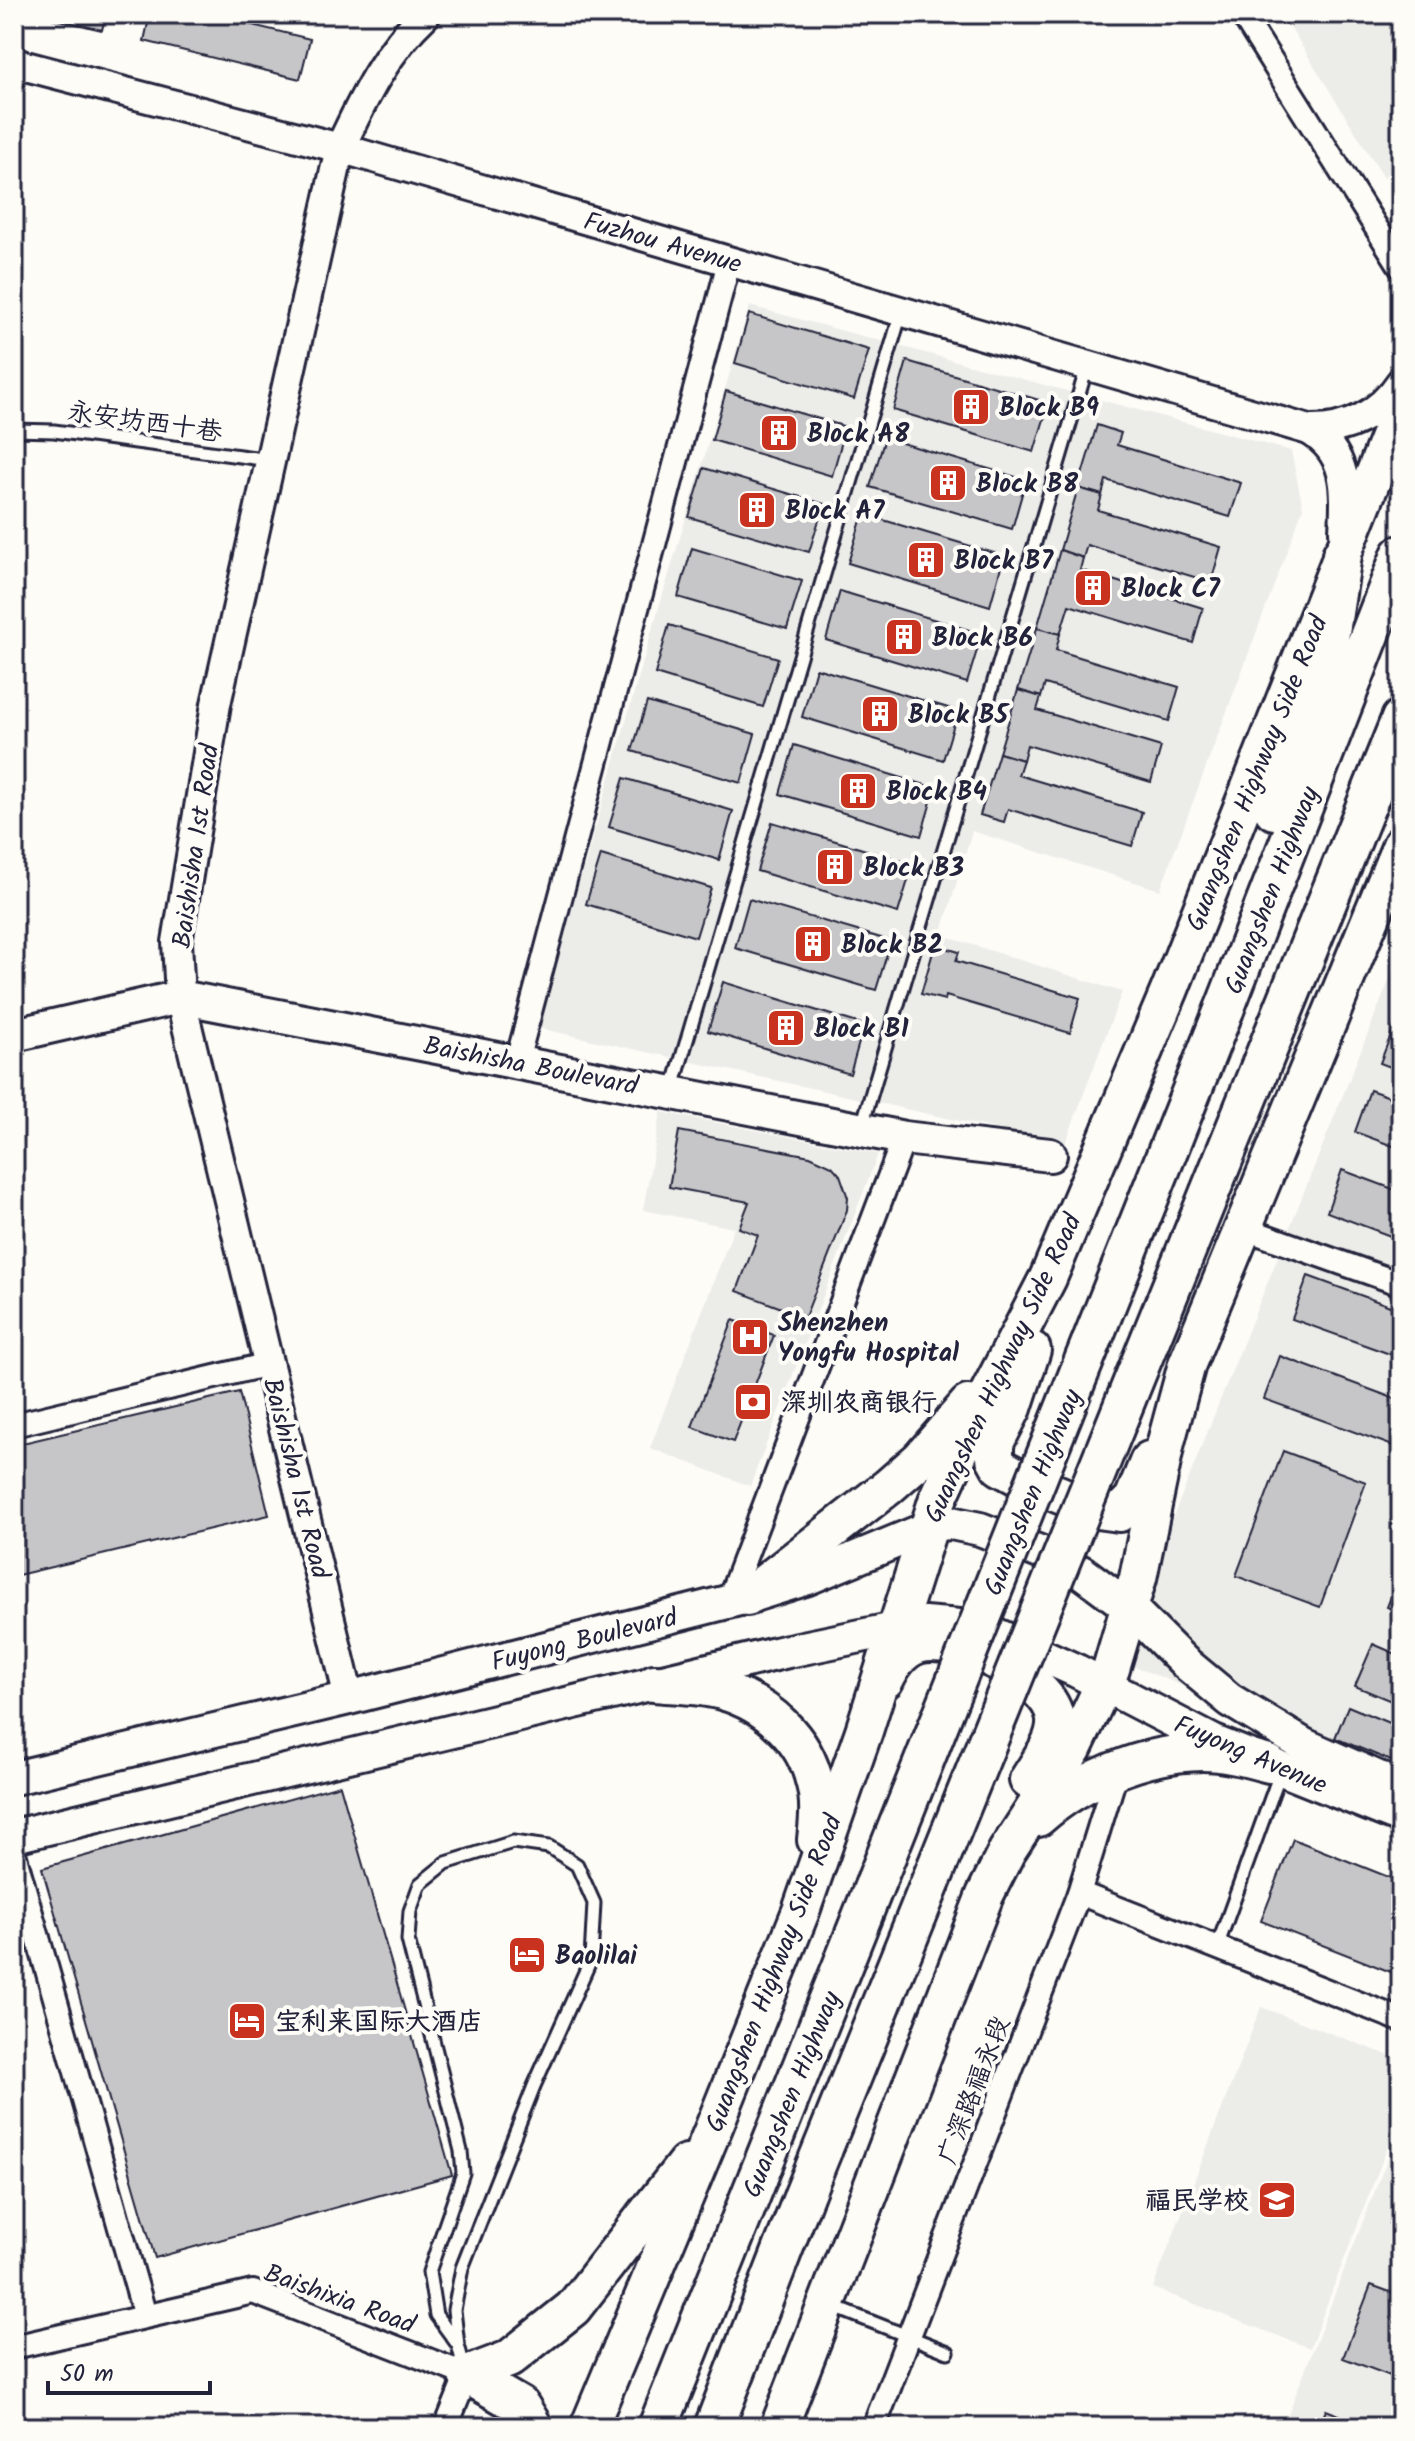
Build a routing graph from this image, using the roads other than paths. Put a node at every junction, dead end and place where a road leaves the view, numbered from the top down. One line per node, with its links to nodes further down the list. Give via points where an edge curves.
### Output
1 (426, 14): 4 (street, Baishisha 1st Road, via 369,87)
2 (1242, 14): 6 (street)
3 (14, 63): 4 (street, Fuzhou Avenue)
4 (340, 148): 5 (street, Fuzhou Avenue); 13 (street, Baishisha 1st Road)
5 (729, 262): 7 (street, Fuzhou Avenue); 21 (street)
6 (1401, 267)
7 (901, 313): 8 (street, Fuzhou Avenue); 22 (lane)
8 (1087, 366): 12 (street, Fuzhou Avenue); 23 (lane)
9 (1401, 382): 12 (street, via 1363,418 1343,427)
10 (1401, 407): 14 (main road, Guangshen Highway Side Road)
11 (14, 430): 13 (lane, 永安坊西十巷)
12 (1309, 430): 14 (street, via 1324,439 1340,469 1346,494)
13 (270, 460): 18 (street, Baishisha 1st Road, via 216,704 177,942)
14 (1342, 555): 19 (highway, via 1325,664 1244,900); 27 (main road, Guangshen Highway Side Road, via 1170,989)
15 (1401, 555): 19 (highway, Guangshen Highway)
16 (1401, 719): 60 (highway, Guangshen Highway, bridge)
17 (1401, 845): 26 (main road)
18 (180, 997): 20 (main road, Baishisha Boulevard); 21 (main road, Baishisha Boulevard); 30 (street, Baishisha 1st Road)
19 (1224, 1010): 57 (highway, Guangshen Highway, bridge)
20 (14, 1035)
21 (517, 1061): 22 (main road, Baishisha Boulevard)
22 (671, 1092): 23 (main road, Baishisha Boulevard)
23 (861, 1129): 24 (main road, Baishisha Boulevard)
24 (904, 1138): 25 (main road, Baishisha Boulevard); 34 (street)
25 (1050, 1155)
26 (1243, 1228): 28 (street); 31 (main road)
27 (1048, 1278): 29 (main road, Guangshen Highway Side Road); 31 (main road, via 1027,1369 995,1443 995,1458 1011,1474 1097,1510 1119,1513 1139,1488)
28 (1401, 1284)
29 (1012, 1351): 33 (main road, Guangshen Highway Side Road); 34 (main road, via 920,1459)
30 (269, 1364): 32 (street); 39 (street, Baishisha 1st Road)
31 (1187, 1364): 35 (main road)
32 (14, 1425)
33 (927, 1528): 34 (main road, Fuyong Boulevard, via 820,1574); 35 (main road, Fuyong Boulevard, via 966,1526 1050,1556); 36 (main road, Guangshen Highway Side Road)
34 (738, 1600): 39 (main road, Fuyong Boulevard)
35 (1130, 1608): 38 (main road); 44 (main road, Fuyong Avenue, via 1200,1676 1254,1715 1304,1745)
36 (895, 1629): 37 (main road); 38 (main road, via 924,1623 972,1627); 40 (main road, Guangshen Highway Side Road)
37 (654, 1683): 46 (main road); 50 (main road, via 725,1692 775,1717 792,1735 807,1760 818,1813)
38 (1104, 1685): 41 (main road, Fuyong Avenue, via 1214,1742); 47 (main road, via 1073,1749)
39 (349, 1698): 43 (main road, Fuyong Boulevard)
40 (864, 1731): 50 (main road, Guangshen Highway Side Road); 51 (main road, via 895,1662 917,1645 931,1642 988,1658 1022,1676 1047,1698 1054,1730 990,1850)
41 (1275, 1766): 42 (main road, via 1200,1752); 45 (main road, Fuyong Avenue); 52 (lane)
42 (1117, 1770): 47 (main road, via 1060,1800); 49 (street, 广深路福永段)
43 (14, 1778)
44 (1401, 1788)
45 (1401, 1817)
46 (14, 1836)
47 (1007, 1851): 51 (main road)
48 (14, 1853): 56 (street)
49 (1079, 1893): 52 (street); 58 (street, 广深路福永段)
50 (801, 1911): 54 (main road, Guangshen Highway Side Road)
51 (975, 1918): 55 (main road)
52 (1217, 1947): 53 (street)
53 (1401, 2020)
54 (714, 2127): 62 (main road, via 573,2308 509,2359); 65 (main road, Guangshen Highway Side Road)
55 (827, 2304): 58 (lane); 70 (main road)
56 (145, 2316): 59 (street, Baishixia Road); 62 (street, Baishixia Road, via 253,2292)
57 (701, 2320): 66 (highway); 67 (highway, Guangshen Highway)
58 (908, 2337): 61 (lane); 71 (street, 广深路福永段)
59 (14, 2347)
60 (744, 2349): 68 (highway, Guangshen Highway); 69 (highway)
61 (948, 2352)
62 (462, 2360): 62 (lane, via 454,2310 462,2268 591,1959 594,1903 577,1865 549,1847 513,1842 446,1863 420,1884 410,1911 408,1940 461,2151 463,2173 429,2272 436,2315); 63 (street); 64 (main road, via 521,2406)
63 (446, 2427)
64 (534, 2427)
65 (589, 2427)
66 (636, 2427)
67 (658, 2427)
68 (714, 2427)
69 (731, 2427)
70 (779, 2427)
71 (874, 2427)

